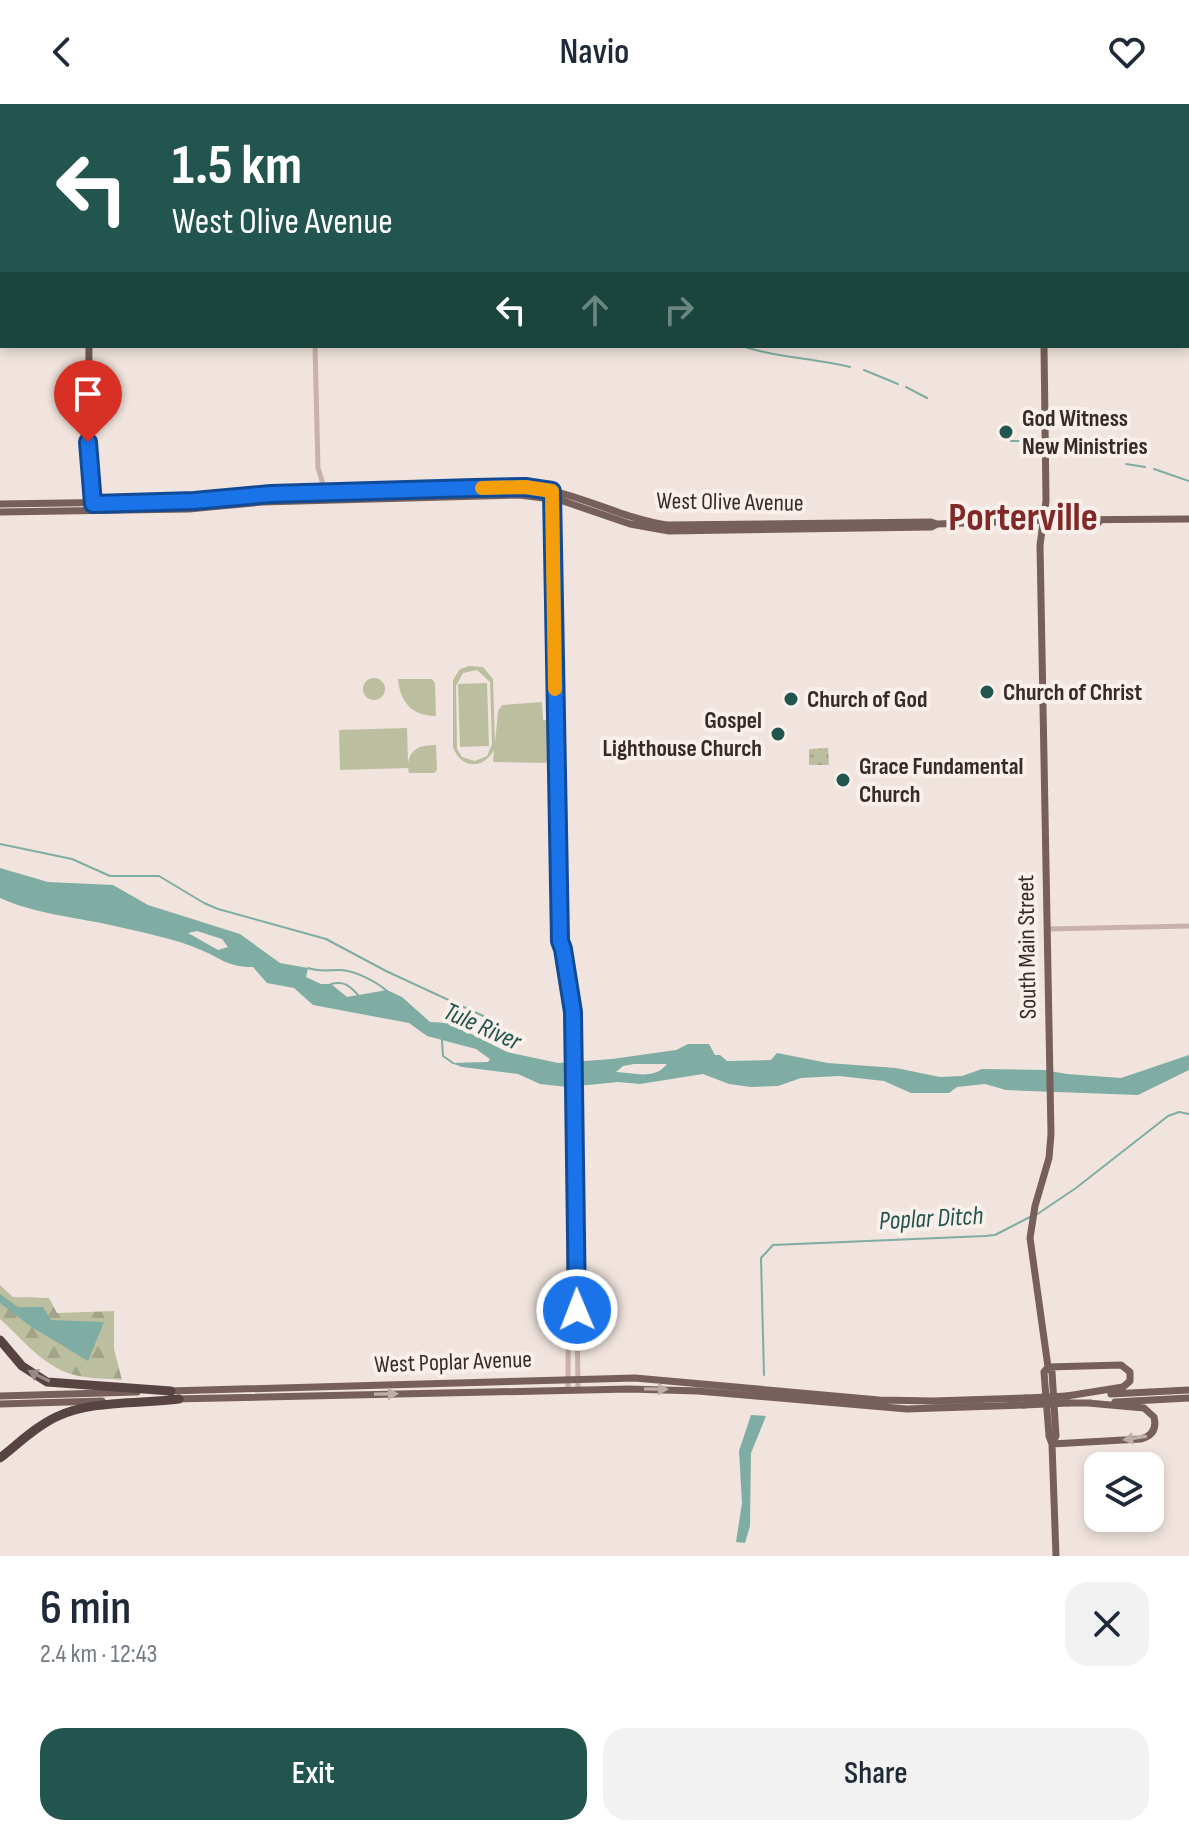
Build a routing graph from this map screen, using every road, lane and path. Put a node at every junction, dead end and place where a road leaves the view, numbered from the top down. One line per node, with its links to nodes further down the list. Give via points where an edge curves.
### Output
1 (89, 348): 9 (main road)
2 (315, 348): 7 (street)
3 (1044, 348): 12 (main road, South Main Street)
4 (514, 487): 5 (main road, West Olive Avenue); 6 (main road); 7 (main road, West Olive Avenue)
5 (552, 495): 6 (main road, West Olive Avenue); 13 (main road, West Olive Avenue, via 650,522); 15 (main road, West Olive Avenue, via 655,530); 18 (street, via 560,941 573,1012)
6 (475, 496): 7 (main road, West Olive Avenue)
7 (323, 497): 9 (main road, West Olive Avenue, via 206,508)
8 (0, 504): 9 (main road, West Olive Avenue)
9 (93, 508): 10 (main road, West Olive Avenue)
10 (0, 512)
11 (1189, 519): 12 (main road, West Olive Avenue)
12 (1042, 522): 14 (main road, West Olive Avenue); 17 (main road, South Main Street)
13 (758, 524): 14 (main road, West Olive Avenue); 15 (main road)
14 (937, 524): 15 (main road, West Olive Avenue)
15 (741, 531)
16 (1189, 926): 17 (street)
17 (1047, 929): 20 (main road, South Main Street, via 1049,1158 1030,1247)
18 (572, 1093): 21 (street); 22 (street)
19 (0, 1340): 26 (highway, one-way to 19, via 47,1382 22,1366)
20 (1048, 1367): 30 (main road, via 1121,1365 1130,1372 1123,1387); 34 (main road, South Main Street, via 1044,1372)
21 (567, 1379): 22 (main road, West Poplar Avenue); 24 (street); 26 (main road, West Poplar Avenue)
22 (578, 1379): 23 (street); 31 (main road, West Poplar Avenue, via 672,1380 896,1401)
23 (578, 1389): 24 (main road, West Poplar Avenue); 31 (main road, West Poplar Avenue, one-way to 31, via 685,1390 907,1409)
24 (568, 1390): 29 (main road, West Poplar Avenue, one-way to 24)
25 (1189, 1390): 30 (main road)
26 (171, 1391): 27 (main road, West Poplar Avenue)
27 (0, 1396)
28 (1189, 1398): 32 (main road)
29 (179, 1399): 33 (main road, West Poplar Avenue); 35 (highway, via 67,1412)
30 (1068, 1400): 31 (main road, West Poplar Avenue, bridge); 32 (main road)
31 (1025, 1402)
32 (1088, 1403): 34 (main road, one-way to 34, via 1144,1408 1154,1417 1155,1429 1137,1440)
33 (0, 1404)
34 (1052, 1444): 36 (main road, South Main Street)
35 (0, 1458)
36 (1056, 1556)

